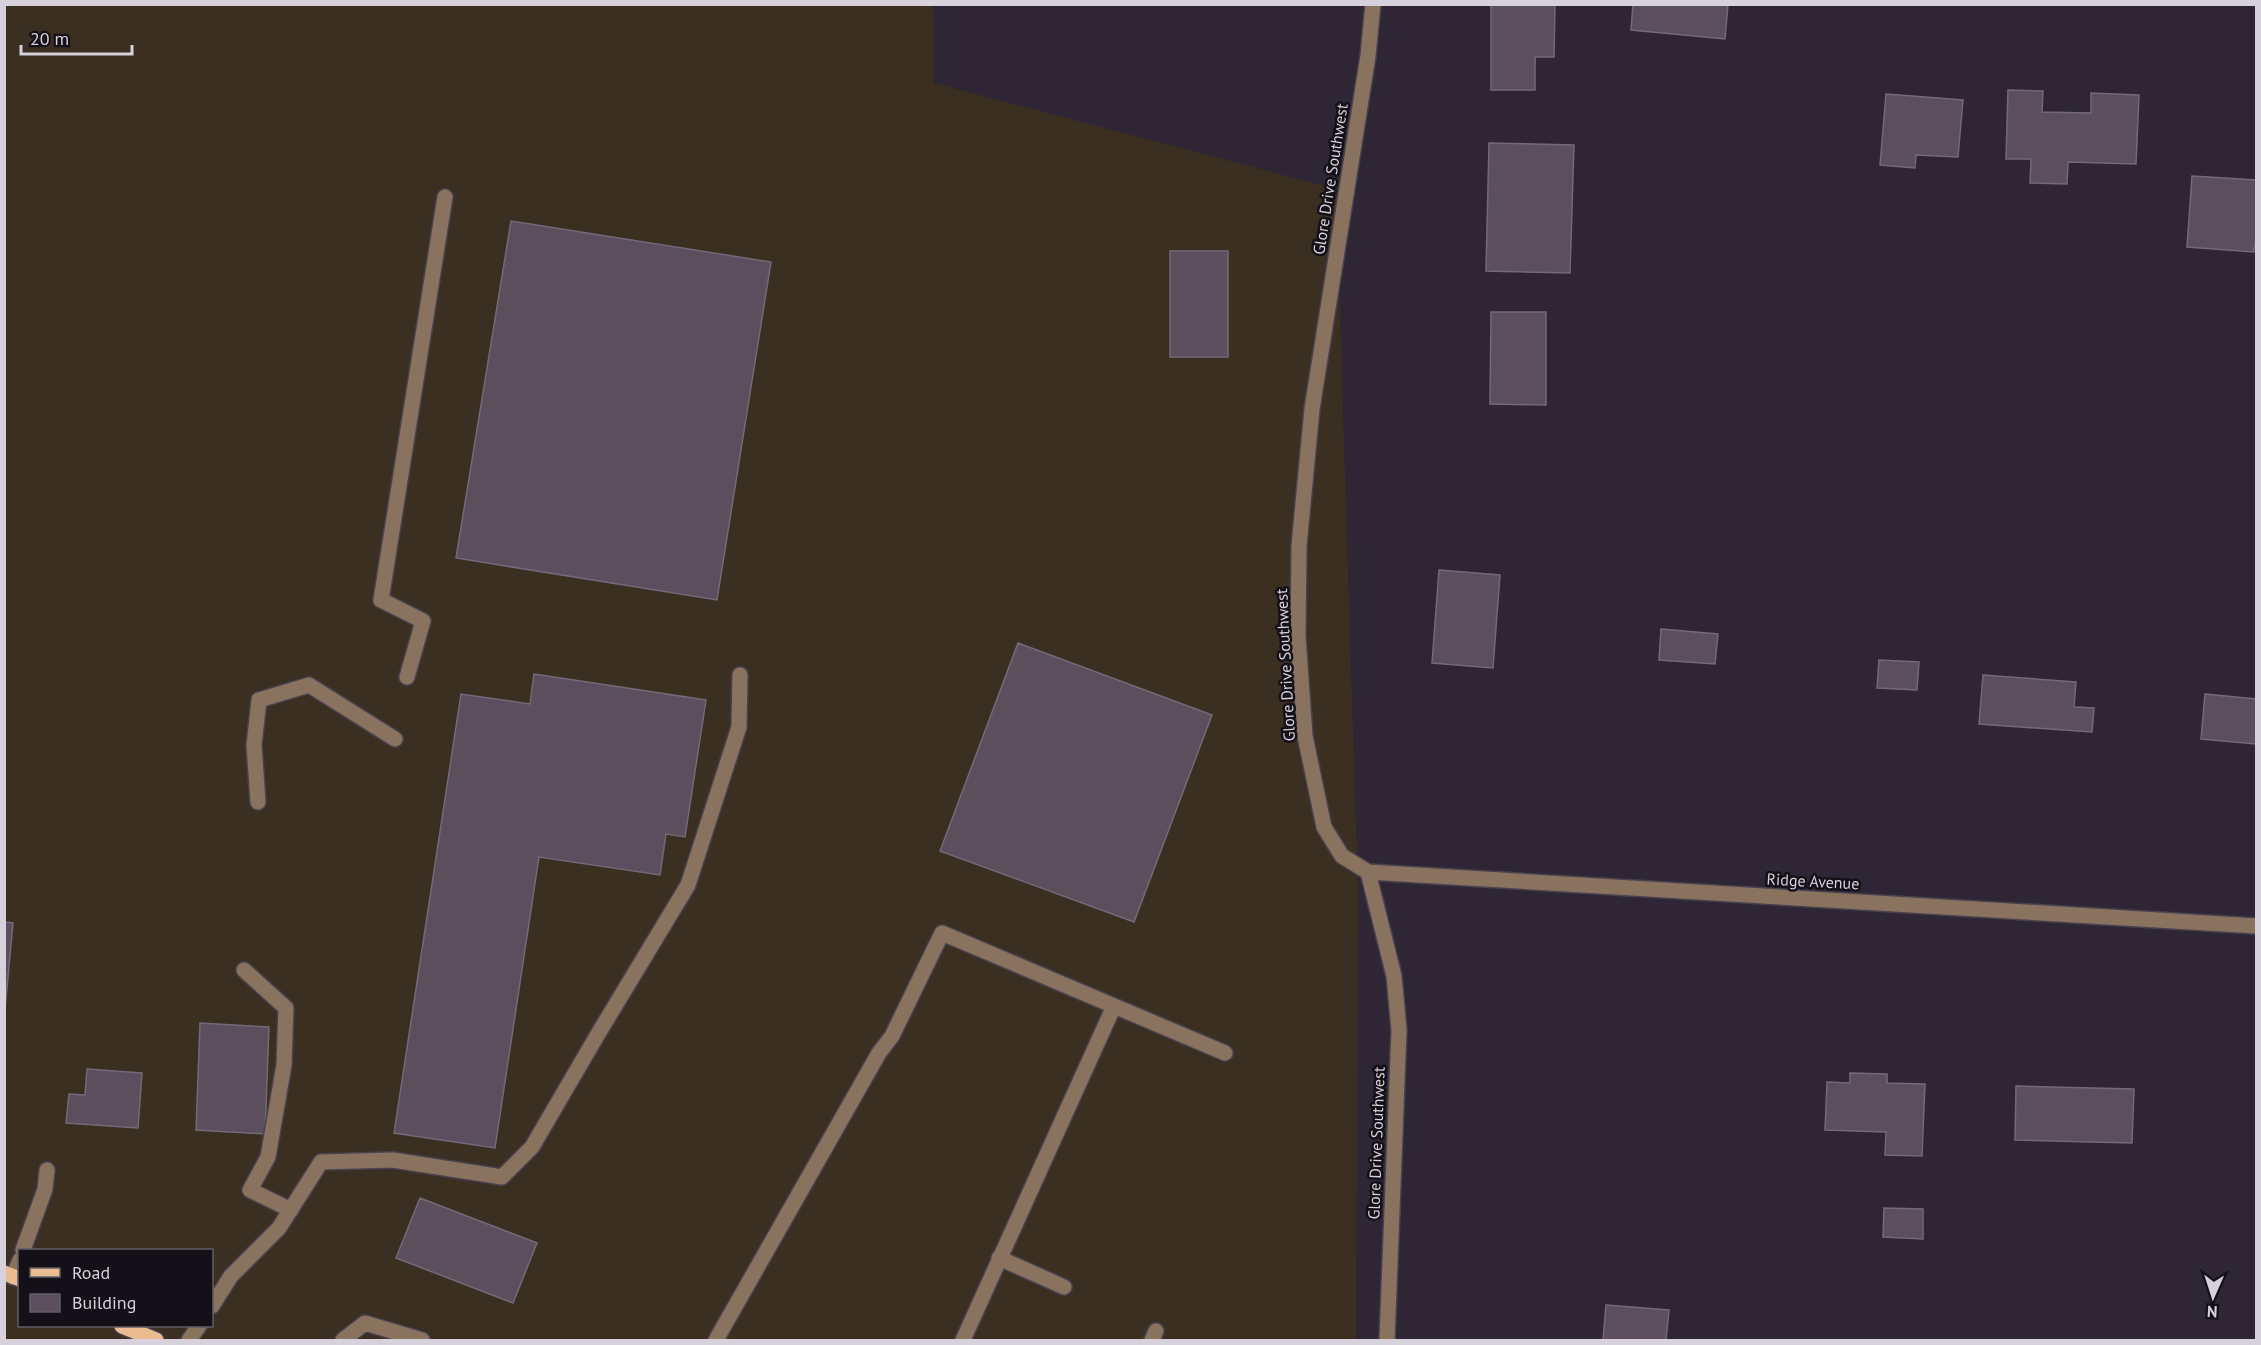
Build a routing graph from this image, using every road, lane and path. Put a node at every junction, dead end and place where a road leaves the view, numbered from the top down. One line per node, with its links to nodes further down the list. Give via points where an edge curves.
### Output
1 (1373, 4): 7 (street, Glore Drive Southwest, via 1312,409 1299,546 1298,624 1305,736 1324,827 1342,856)
2 (445, 197): 4 (street, via 381,600 423,621)
3 (740, 675): 13 (street, via 739,727 688,885 532,1147 502,1177 393,1160 321,1162)
4 (407, 677)
5 (395, 739): 6 (street, via 309,685 259,700 254,745)
6 (258, 802)
7 (1368, 872): 8 (street, Ridge Avenue); 26 (street, Glore Drive Southwest, via 1394,976 1399,1030)
8 (2256, 926)
9 (244, 970): 13 (street, via 286,1008 284,1065 268,1157 250,1190)
10 (1114, 1006): 11 (street); 15 (street); 24 (street, via 942,933 892,1036)
11 (1225, 1053)
12 (47, 1170): 14 (street, via 45,1189)
13 (291, 1209): 17 (street, via 279,1228 231,1276)
14 (24, 1249)
15 (999, 1258): 16 (street); 25 (street)
16 (1064, 1287)
17 (213, 1304)
18 (124, 1327): 20 (main road)
19 (198, 1327): 21 (street)
20 (156, 1341)
21 (189, 1341)
22 (343, 1341): 23 (street, via 365,1323)
23 (422, 1341)
24 (716, 1341)
25 (963, 1341)
26 (1387, 1341)

